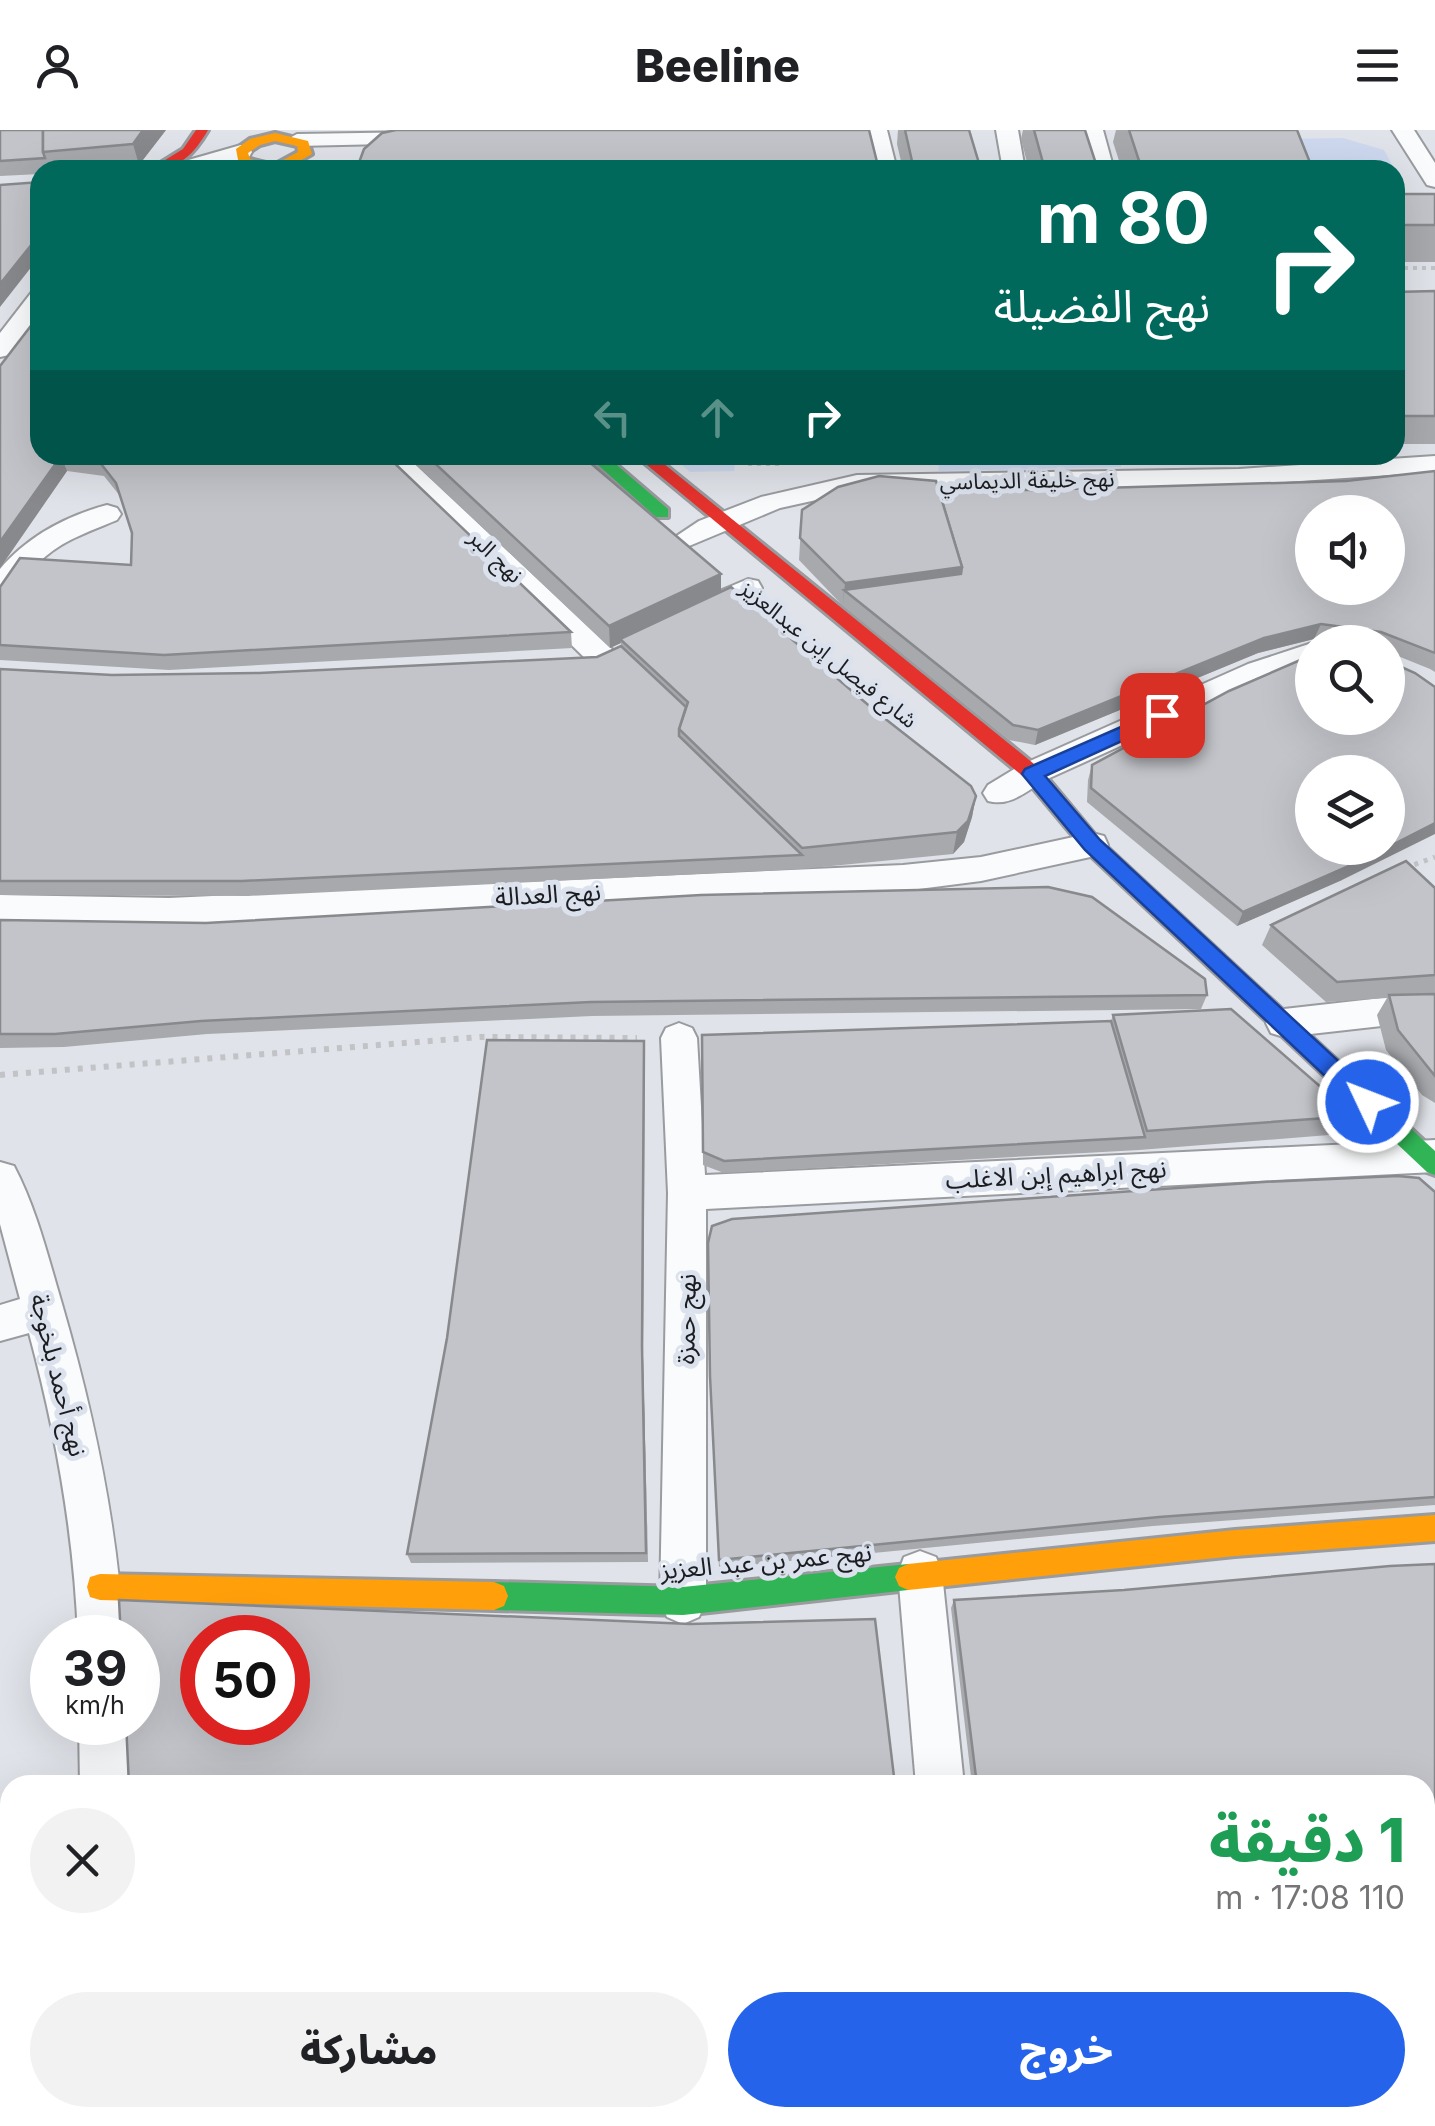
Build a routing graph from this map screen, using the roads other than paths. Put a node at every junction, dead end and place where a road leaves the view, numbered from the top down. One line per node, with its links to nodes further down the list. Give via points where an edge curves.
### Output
1 (202, 130): 9 (main road)
2 (216, 130): 10 (main road)
3 (876, 130): 13 (street)
4 (1006, 130): 14 (street)
5 (1092, 130): 15 (street)
6 (1404, 130): 16 (street)
7 (424, 138): 8 (street); 12 (main road)
8 (296, 149): 11 (main road, via 254,142)
9 (174, 160)
10 (250, 160)
11 (252, 160)
12 (366, 160)
13 (884, 160)
14 (1012, 160)
15 (1100, 160)
16 (1435, 180)
17 (30, 311): 18 (street)
18 (0, 350)
19 (1405, 464): 20 (street, نهج خليفة الديماسي)
20 (1435, 464)
21 (400, 465): 32 (street, نهج البر)
22 (607, 465): 27 (main road)
23 (655, 465): 26 (main road, شارع فيصل إبن عبدالعزيز)
24 (1336, 465): 26 (street, نهج خليفة الديماسي, via 1239,477 858,483 798,494)
25 (107, 514): 29 (street, via 37,546)
26 (722, 521): 27 (street, نهج خليفة الديماسي); 35 (main road, شارع فيصل إبن عبدالعزيز)
27 (696, 543)
28 (748, 588): 30 (street)
29 (0, 589)
30 (667, 626)
31 (634, 642): 32 (street)
32 (602, 657): 33 (street)
33 (564, 659)
34 (1295, 659): 35 (street)
35 (1032, 774): 36 (street); 37 (main road, شارع فيصل إبن عبدالعزيز)
36 (992, 787): 37 (main road, شارع فيصل إبن عبدالعزيز)
37 (1085, 838): 38 (street, نهج العدالة, via 981,868 903,878 169,912); 40 (main road, شارع فيصل إبن عبدالعزيز)
38 (0, 908)
39 (1435, 1006): 40 (street)
40 (1284, 1023): 42 (main road, شارع فيصل إبن عبدالعزيز)
41 (679, 1038): 44 (street, نهج حمزة)
42 (1431, 1159): 44 (street, نهج ابراهيم إبن الاغلب)
43 (0, 1178): 45 (street, نهج أحمد بلخوجة)
44 (687, 1192): 50 (street, نهج حمزة)
45 (44, 1310): 46 (street); 49 (street, نهج أحمد بلخوجة, via 76,1428)
46 (0, 1322)
47 (1435, 1528): 48 (main road, نهج عمر بن عبد العزيز)
48 (920, 1574): 50 (main road, نهج عمر بن عبد العزيز); 54 (street)
49 (100, 1587): 50 (main road, نهج عمر بن عبد العزيز); 51 (street, نهج أحمد بلخوجة)
50 (682, 1600)
51 (101, 1615)
52 (103, 1745): 53 (street)
53 (104, 1775)
54 (939, 1775)

